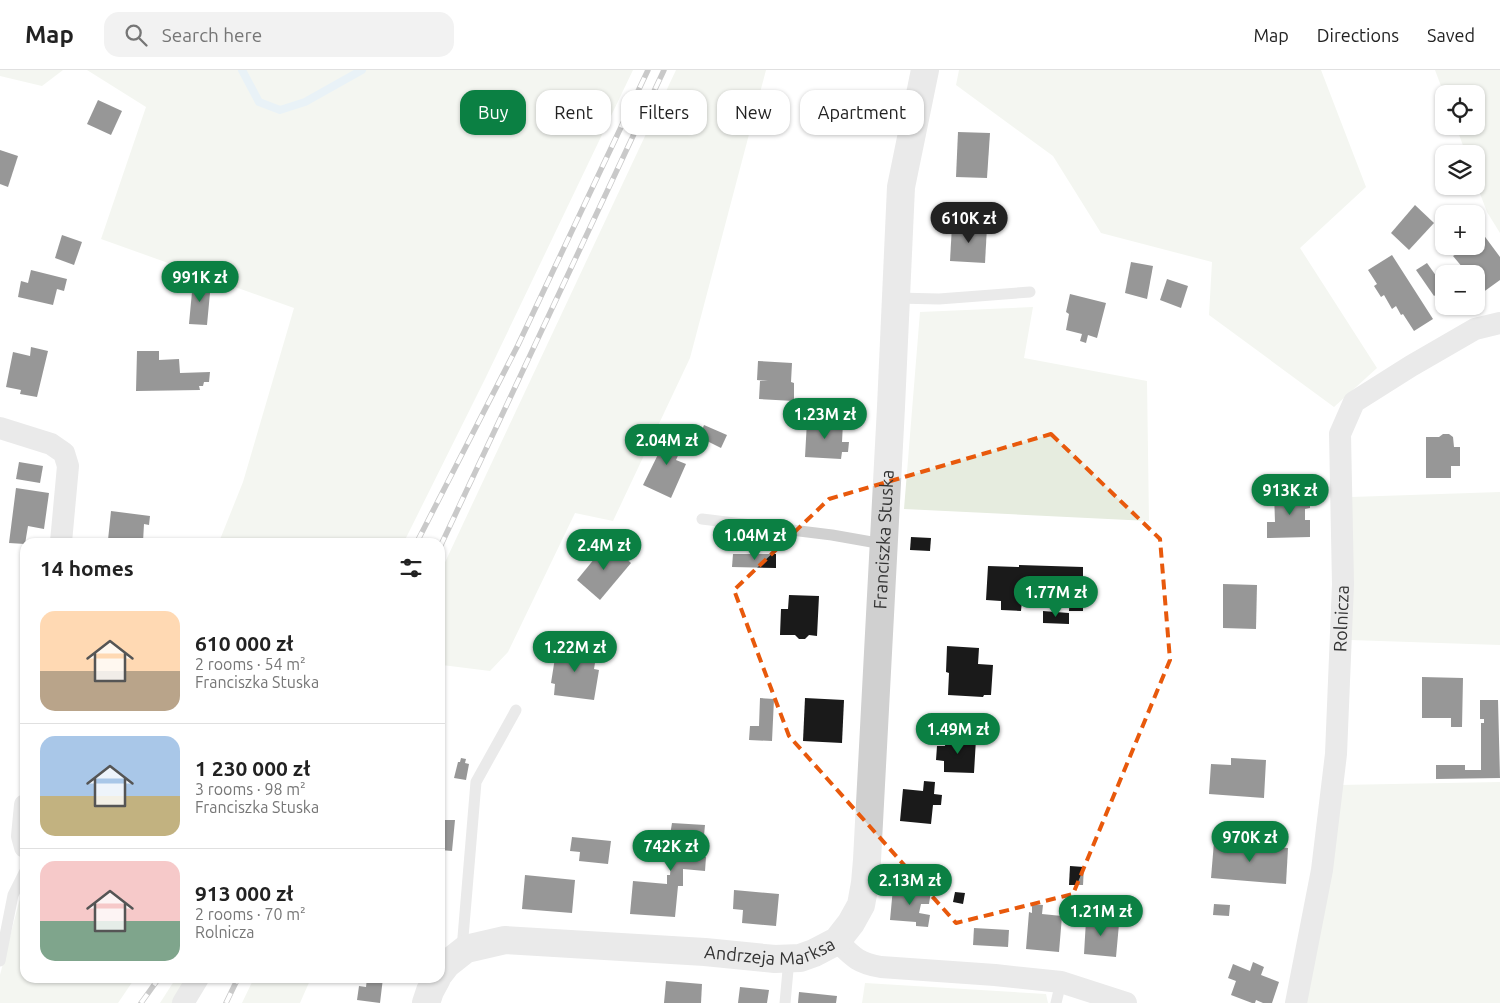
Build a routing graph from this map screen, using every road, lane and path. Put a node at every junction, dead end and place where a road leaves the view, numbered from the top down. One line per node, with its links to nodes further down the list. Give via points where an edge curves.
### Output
1 (925, 70): 3 (street, Franciszka Stuska, via 901,187)
2 (1030, 292): 3 (lane, via 939,299)
3 (896, 298): 8 (street, Franciszka Stuska)
4 (1500, 323): 22 (street, Rolnicza, via 1475,329 1354,402 1340,434 1343,584 1336,754 1322,870)
5 (0, 428): 7 (street, via 51,444 64,453 68,466)
6 (702, 519): 8 (lane)
7 (62, 538)
8 (884, 544): 11 (street, Franciszka Stuska, via 865,883 860,906)
9 (516, 710): 14 (lane, via 476,782)
10 (20, 881): 13 (lane, via 13,895)
11 (837, 941): 12 (street, Andrzeja Marksa, via 814,954); 17 (street, Andrzeja Marksa, via 855,959 868,965 996,975)
12 (789, 959): 14 (street, Andrzeja Marksa, via 505,940 466,949); 20 (lane)
13 (0, 962)
14 (445, 965)
15 (195, 983): 18 (street)
16 (435, 983): 19 (street)
17 (1059, 992): 21 (street, Andrzeja Marksa)
18 (183, 1003)
19 (426, 1003)
20 (785, 1003)
21 (1126, 1003)
22 (1296, 1003)

